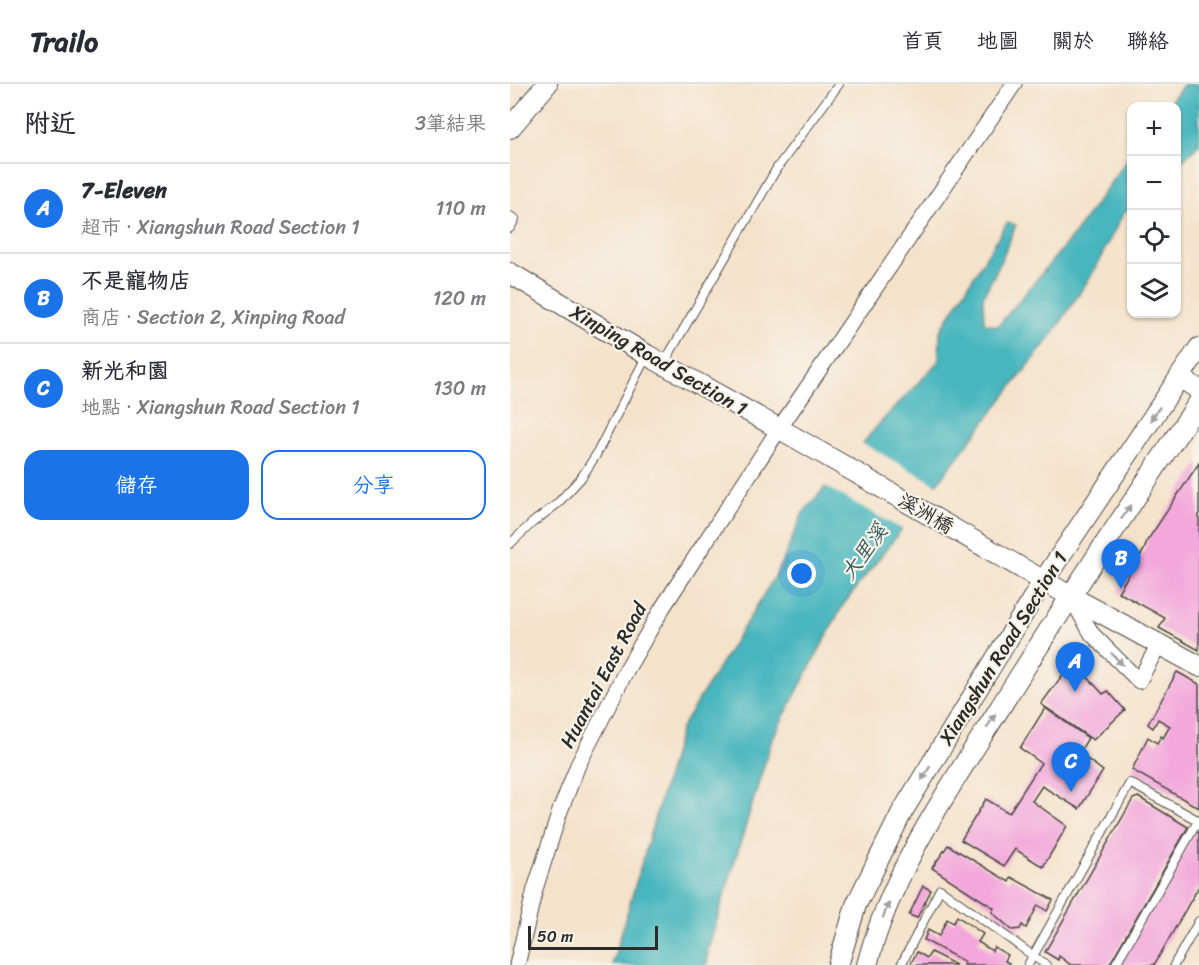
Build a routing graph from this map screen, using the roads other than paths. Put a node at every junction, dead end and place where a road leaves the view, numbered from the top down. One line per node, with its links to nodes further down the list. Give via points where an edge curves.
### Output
1 (547, 84): 4 (street)
2 (839, 84): 9 (lane, via 777,168)
3 (1014, 84): 13 (street, Huantai East Road)
4 (510, 128)
5 (510, 216): 6 (lane, via 515,219)
6 (510, 228)
7 (510, 273): 9 (street, Xinping Road Section 1)
8 (1196, 357): 10 (street, Xiangshun Road Section 1)
9 (655, 360): 13 (street, Xinping Road Section 1); 15 (lane, via 581,478)
10 (1180, 376): 11 (street); 16 (street, Xiangshun Road Section 1, one-way to 16)
11 (1199, 390)
12 (1199, 402): 17 (street, Xiangshun Road Section 1, one-way to 12)
13 (779, 429): 14 (street, Xinping Road Section 1); 23 (street, Huantai East Road, via 663,607 578,765 535,889)
14 (809, 446): 16 (street, 溪洲橋)
15 (510, 544)
16 (1044, 580): 17 (street, 溪洲橋); 24 (street, Xiangshun Road Section 1, one-way to 24, via 902,812 856,905)
17 (1070, 596): 18 (street, 溪洲橋); 18 (street, one-way to 18, via 1092,634 1139,681); 25 (street, Xiangshun Road Section 1, one-way to 17, via 898,881 928,825)
18 (1159, 644): 19 (street, 溪洲橋)
19 (1199, 666)
20 (1199, 821): 22 (lane, via 1130,783); 29 (lane)
21 (1199, 921): 30 (lane)
22 (1032, 957): 26 (lane, via 940,889); 27 (lane); 28 (lane)
23 (517, 965)
24 (838, 965)
25 (867, 965)
26 (901, 965)
27 (1028, 965)
28 (1046, 965)
29 (1115, 965)
30 (1174, 965)

